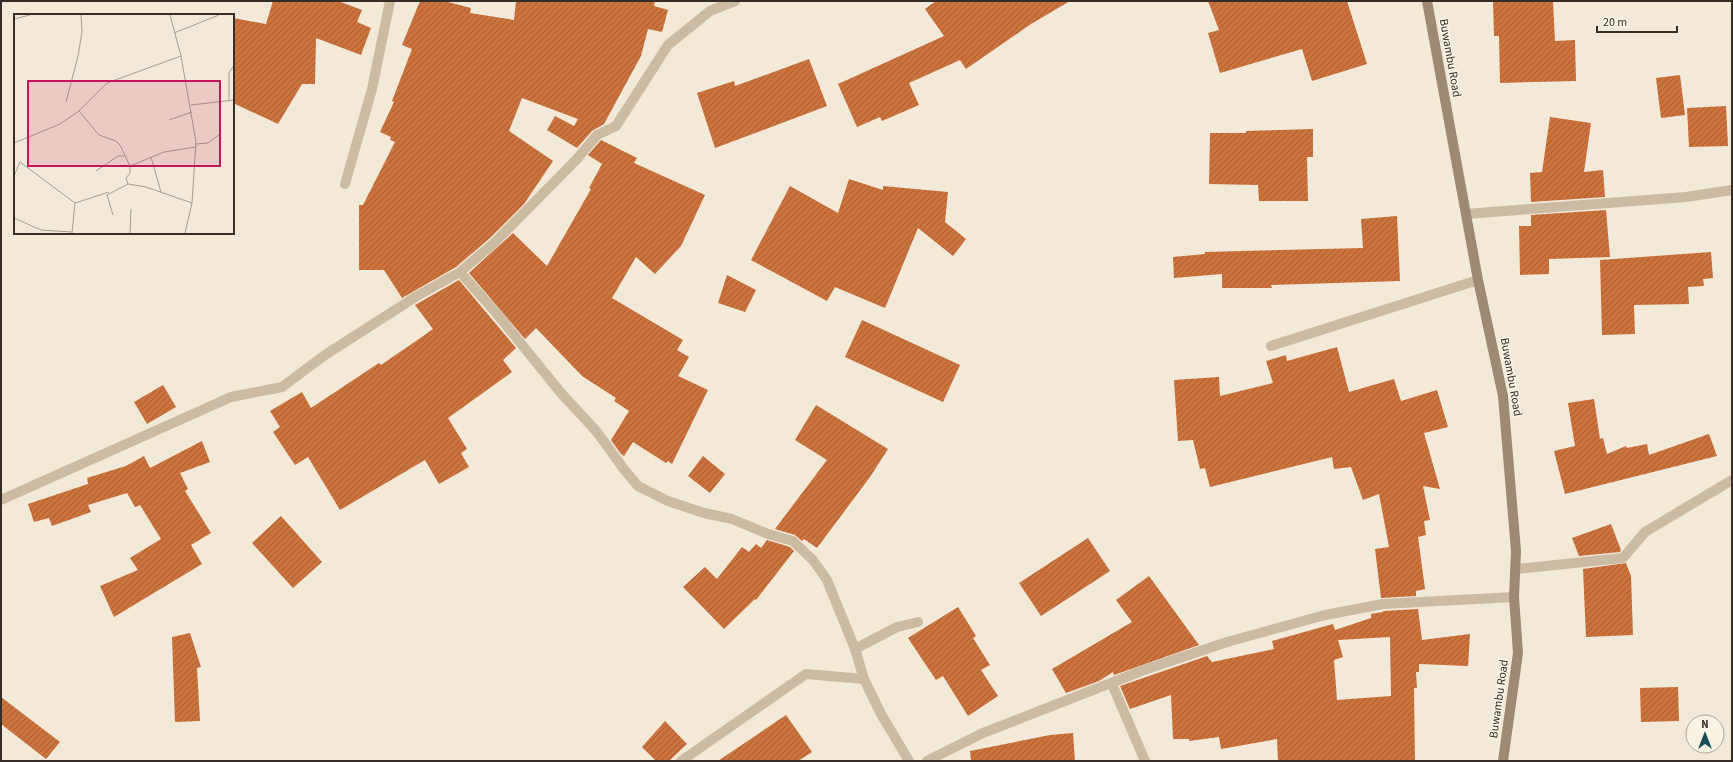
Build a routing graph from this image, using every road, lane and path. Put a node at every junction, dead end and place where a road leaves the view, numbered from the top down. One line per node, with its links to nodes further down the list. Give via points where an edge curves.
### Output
1 (390, 1): 4 (street, via 372,89)
2 (735, 1): 7 (street, via 710,12 668,45 616,126 597,135 576,160 494,243)
3 (1426, 1): 6 (street, Buwambu Road)
4 (345, 184)
5 (1732, 190): 6 (street, via 1686,197)
6 (1466, 214): 8 (street, Buwambu Road)
7 (460, 272): 11 (street, via 417,296 282,387 231,397); 15 (street, via 597,432 638,486 668,501 732,519 793,541 808,555 827,580)
8 (1478, 280): 9 (street); 12 (street, Buwambu Road, via 1503,396)
9 (1271, 346)
10 (1732, 480): 12 (street, via 1645,532 1623,558)
11 (1, 500)
12 (1516, 569): 13 (street, Buwambu Road)
13 (1514, 597): 17 (street, via 1383,604 1325,615 1227,642 1144,670); 22 (street, Buwambu Road, via 1518,653)
14 (918, 622): 15 (street, via 897,627)
15 (855, 650): 16 (street)
16 (864, 679): 18 (street, via 806,674); 19 (street)
17 (1112, 684): 20 (street, via 983,733); 21 (street)
18 (682, 761)
19 (909, 761)
20 (927, 761)
21 (1145, 761)
22 (1503, 761)

